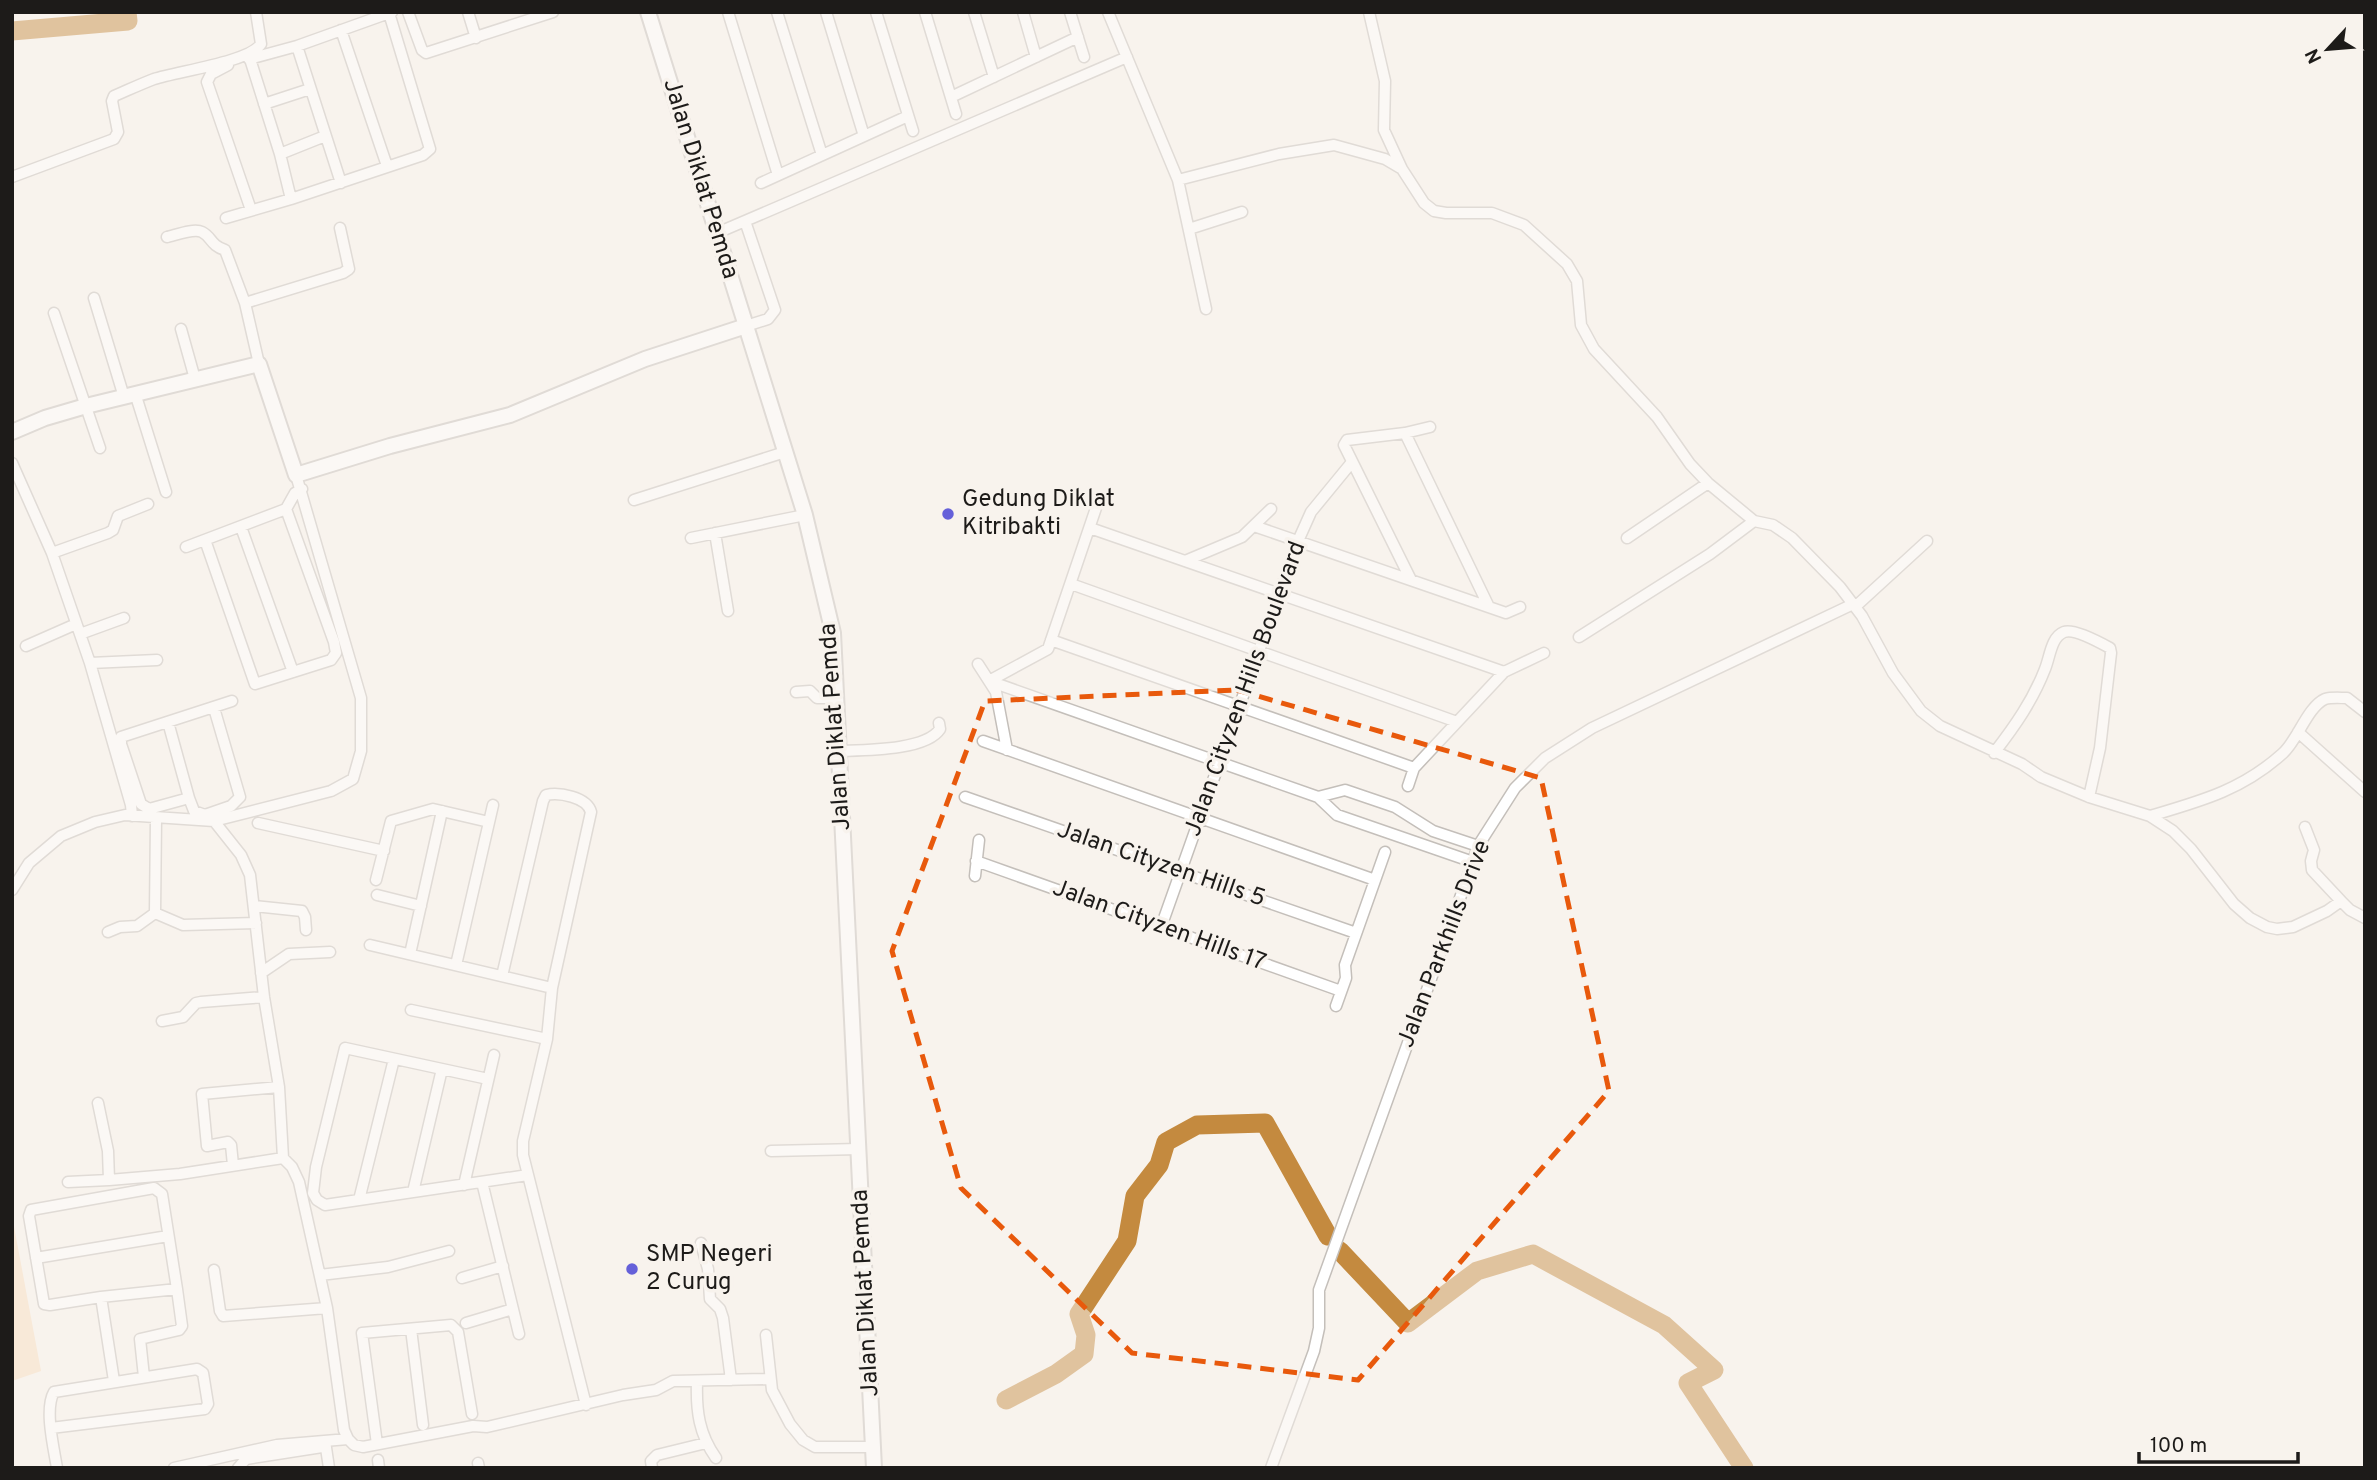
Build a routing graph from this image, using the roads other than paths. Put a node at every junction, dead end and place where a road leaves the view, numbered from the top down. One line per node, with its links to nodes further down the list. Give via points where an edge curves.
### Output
1 (256, 12): 42 (street, via 261,44 257,50 153,79 114,96 118,132 114,139)
2 (408, 12): 22 (street)
3 (468, 12): 20 (street)
4 (553, 12): 17 (street)
5 (648, 12): 53 (street, Jalan Diklat Pemda)
6 (728, 12): 41 (street)
7 (777, 12): 38 (street)
8 (826, 12): 36 (street)
9 (876, 12): 33 (street)
10 (925, 12): 30 (street)
11 (974, 12): 28 (street)
12 (1023, 12): 23 (street)
13 (1070, 12): 19 (street)
14 (1108, 12): 25 (street)
15 (1369, 12): 40 (street, via 1385,81 1384,130)
16 (391, 13): 18 (street); 27 (street)
17 (522, 17): 20 (street)
18 (341, 30): 21 (street); 39 (street)
19 (1078, 37): 23 (street); 24 (street)
20 (476, 38): 22 (street)
21 (297, 46): 26 (street); 29 (street)
22 (426, 54): 27 (street)
23 (1037, 57): 28 (street)
24 (1084, 57)
25 (1126, 57): 43 (street); 50 (street)
26 (250, 59): 31 (street); 47 (street, via 220,68 207,82)
27 (404, 60): 39 (street, via 430,149)
28 (994, 76): 30 (street)
29 (310, 89): 31 (street); 35 (street)
30 (951, 97): 32 (street)
31 (264, 104): 37 (street)
32 (956, 114)
33 (908, 116): 34 (street); 36 (street)
34 (913, 131)
35 (325, 136): 37 (street); 44 (street)
36 (864, 136): 38 (street)
37 (280, 154): 46 (street)
38 (822, 155): 41 (street)
39 (387, 166): 44 (street)
40 (1402, 169): 43 (street, via 1385,159 1334,145); 73 (street, via 1434,211 1510,218 1567,264 1577,281 1581,325 1594,349 1657,417)
41 (778, 175): 45 (street)
42 (12, 177)
43 (1178, 180): 52 (street)
44 (341, 183): 46 (street)
45 (761, 183)
46 (291, 199): 47 (street)
47 (251, 210): 49 (street)
48 (1242, 212): 52 (street)
49 (226, 218)
50 (745, 221): 53 (street); 59 (street, via 775,310 768,319)
51 (340, 228): 56 (street, via 349,269)
52 (1189, 229): 57 (street)
53 (717, 233): 59 (street, Jalan Diklat Pemda)
54 (167, 237): 56 (street, via 198,231 225,250)
55 (94, 298): 63 (street)
56 (245, 303): 61 (street)
57 (1206, 309)
58 (54, 313): 64 (street)
59 (746, 326): 69 (street, Jalan Diklat Pemda); 72 (street, via 645,359 510,415)
60 (181, 329): 62 (street)
61 (259, 364): 62 (street); 72 (street)
62 (195, 379): 63 (street)
63 (129, 395): 64 (street); 75 (street)
64 (86, 406): 66 (street); 68 (street)
65 (1430, 427): 67 (street)
66 (12, 432)
67 (1405, 433): 70 (street, via 1347,440 1344,445); 99 (street)
68 (100, 448)
69 (785, 452): 76 (street); 81 (street, Jalan Diklat Pemda)
70 (1352, 461): 90 (street, Jalan Cityzen Hills Boulevard, via 1311,512); 95 (street)
71 (12, 463): 93 (street)
72 (296, 475): 74 (street)
73 (1708, 482): 82 (street); 88 (street)
74 (302, 489): 79 (street); 143 (street, via 361,698 361,751 353,779 331,791)
75 (166, 492)
76 (634, 499)
77 (148, 504): 93 (street, via 118,516 108,533)
78 (1097, 508): 85 (street)
79 (286, 509): 84 (street); 112 (street, via 336,653 331,660)
80 (1271, 509): 83 (street)
81 (805, 515): 86 (street); 116 (street, Jalan Diklat Pemda, via 833,632)
82 (1754, 521): 98 (street, via 1773,525 1792,538 1840,586); 104 (street)
83 (1254, 526): 90 (street); 94 (street, via 1242,537)
84 (241, 527): 89 (street); 112 (street)
85 (1090, 528): 94 (street); 96 (street)
86 (715, 533): 87 (street); 101 (street)
87 (691, 538)
88 (1627, 538)
89 (205, 540): 92 (street); 112 (street, via 254,682 257,685)
90 (1298, 541): 95 (street); 97 (street, Jalan Cityzen Hills Boulevard)
91 (1927, 541): 98 (street, Jalan Parkhills Drive)
92 (186, 547)
93 (52, 553): 103 (street)
94 (1185, 561): 97 (street)
95 (1411, 580): 99 (street)
96 (1070, 584): 105 (street); 107 (street)
97 (1279, 594): 107 (street, Jalan Cityzen Hills Boulevard); 113 (street)
98 (1852, 606): 128 (street, via 1921,711 1940,726); 148 (street, Jalan Parkhills Drive, via 1592,728 1545,758 1515,788)
99 (1489, 607): 100 (street, via 1506,613)
100 (1520, 607)
101 (728, 611)
102 (124, 618): 103 (street)
103 (78, 629): 106 (street); 110 (street)
104 (1579, 638)
105 (1051, 640): 114 (street, via 1048,649); 118 (street)
106 (26, 646)
107 (1259, 651): 118 (street, Jalan Cityzen Hills Boulevard); 122 (street)
108 (1544, 653): 113 (street)
109 (157, 660): 110 (street)
110 (90, 663): 139 (street, via 131,805)
111 (978, 664): 114 (street)
112 (293, 672)
113 (1504, 672): 122 (street)
114 (989, 681): 126 (street, via 996,692); 129 (street)
115 (796, 692): 116 (street)
116 (838, 698): 127 (street, Jalan Diklat Pemda)
117 (232, 701): 119 (street)
118 (1239, 707): 129 (street, Jalan Cityzen Hills Boulevard); 130 (street)
119 (214, 708): 121 (street); 136 (street, via 240,797 231,806 205,816 191,808)
120 (2365, 712): 124 (street, via 2347,698 2325,699)
121 (168, 722): 136 (street); 139 (street, via 121,738 142,804)
122 (1457, 722): 130 (street)
123 (939, 723): 127 (street, via 934,736 915,743)
124 (2298, 732): 132 (street); 140 (street, via 2286,751 2250,780)
125 (982, 741): 126 (street)
126 (1007, 750): 142 (street)
127 (839, 751): 188 (street, Jalan Diklat Pemda)
128 (1994, 753): 135 (street); 135 (street, via 2036,693 2062,632 2070,630 2102,643 2111,653)
129 (1220, 762): 134 (street); 142 (street, Jalan Cityzen Hills Boulevard)
130 (1414, 768): 131 (street)
131 (1408, 786)
132 (2365, 792)
133 (965, 797): 153 (street, Jalan Cityzen Hills 5)
134 (1318, 797): 148 (street, via 1345,790 1395,807 1433,831); 152 (street, via 1337,815)
135 (2089, 797): 140 (street)
136 (188, 798): 139 (street)
137 (493, 805): 144 (street)
138 (442, 811): 144 (street); 149 (street, via 433,809 391,821); 160 (street)
139 (140, 813): 141 (street); 157 (street, via 95,822 61,836 29,863)
140 (2150, 816): 159 (street, via 2191,849 2234,904 2267,927 2292,927)
141 (156, 818): 143 (street); 162 (street)
142 (1200, 818): 153 (street, Jalan Cityzen Hills Boulevard); 156 (street)
143 (214, 821): 161 (street, via 247,865)
144 (489, 822): 172 (street)
145 (258, 823): 149 (street)
146 (2305, 827): 159 (street, via 2314,850 2312,870)
147 (979, 840): 151 (street)
148 (1478, 846): 152 (street, Jalan Parkhills Drive)
149 (384, 851): 155 (street)
150 (1385, 852): 156 (street)
151 (976, 861): 154 (street); 165 (street, Jalan Cityzen Hills 17)
152 (1473, 862): 238 (street, Jalan Parkhills Drive, via 1319,1290 1314,1351)
153 (1181, 872): 165 (street, Jalan Cityzen Hills Boulevard); 168 (street, Jalan Cityzen Hills 5)
154 (975, 876)
155 (376, 880)
156 (1375, 880): 168 (street)
157 (12, 890)
158 (377, 895): 160 (street)
159 (2341, 901): 163 (street)
160 (421, 905): 171 (street)
161 (254, 906): 164 (street); 166 (street, via 303,911)
162 (155, 913): 164 (street, via 183,925); 167 (street, via 137,926)
163 (2365, 918)
164 (256, 923): 173 (street)
165 (1161, 927): 176 (street, Jalan Cityzen Hills 17)
166 (306, 930)
167 (108, 932)
168 (1356, 933): 176 (street)
169 (370, 945): 171 (street)
170 (330, 952): 173 (street, via 289,954)
171 (410, 954): 172 (street)
172 (456, 965): 174 (street)
173 (261, 973): 177 (street)
174 (502, 976): 175 (street); 175 (street, via 543,801 553,793 584,800 591,811)
175 (552, 988): 181 (street)
176 (1341, 991): 178 (street)
177 (264, 997): 180 (street, via 196,1003 183,1017); 186 (street)
178 (1336, 1006)
179 (411, 1010): 181 (street)
180 (162, 1021)
181 (547, 1039): 192 (street, via 523,1140)
182 (494, 1055): 185 (street)
183 (394, 1059): 184 (street); 198 (street); 198 (street, via 345,1048 313,1193 325,1205)
184 (442, 1069): 185 (street); 197 (street)
185 (488, 1079): 196 (street)
186 (279, 1087): 190 (street); 191 (street, via 202,1094 207,1146 228,1142)
187 (98, 1103): 193 (street)
188 (859, 1149): 189 (street); 228 (street, Jalan Diklat Pemda)
189 (771, 1151)
190 (282, 1158): 191 (street); 205 (street, via 299,1182)
191 (233, 1165): 193 (street)
192 (528, 1175): 195 (street); 220 (street)
193 (109, 1180): 194 (street)
194 (68, 1182)
195 (482, 1182): 196 (street); 203 (street)
196 (464, 1185): 197 (street)
197 (413, 1192): 198 (street)
198 (359, 1200)
199 (168, 1236): 202 (street); 202 (street, via 162,1194 156,1188 88,1199 30,1210); 207 (street)
200 (701, 1242): 217 (street, via 710,1299 723,1318)
201 (449, 1251): 205 (street, via 388,1267)
202 (36, 1258): 208 (street, via 46,1305)
203 (503, 1266): 206 (street); 210 (street)
204 (214, 1270): 209 (street, via 223,1315)
205 (320, 1275): 209 (street)
206 (462, 1278)
207 (177, 1289): 208 (street); 215 (street, via 182,1326 140,1339)
208 (102, 1297): 218 (street)
209 (327, 1308): 224 (street)
210 (513, 1309): 211 (street); 213 (street)
211 (466, 1323)
212 (411, 1329): 221 (street, via 451,1325 456,1329); 222 (street); 227 (street, via 362,1333)
213 (519, 1334)
214 (766, 1335): 216 (street)
215 (144, 1377): 218 (street); 223 (street, via 199,1370 207,1408)
216 (769, 1379): 217 (street); 228 (street, via 790,1424 809,1445)
217 (731, 1380): 219 (street)
218 (114, 1381): 223 (street, via 54,1392)
219 (698, 1382): 220 (street, via 673,1381 656,1390); 225 (street, via 696,1407)
220 (586, 1405): 227 (street)
221 (472, 1414)
222 (423, 1425)
223 (51, 1428): 232 (street)
224 (348, 1439): 226 (street); 227 (street, via 363,1447)
225 (706, 1443): 230 (street); 236 (street, via 657,1455)
226 (325, 1444): 229 (street); 231 (street, via 277,1445); 235 (street)
227 (377, 1444)
228 (873, 1447): 237 (street, Jalan Diklat Pemda)
229 (285, 1454): 233 (street, via 246,1459); 234 (street)
230 (716, 1458)
231 (177, 1467)
232 (57, 1468)
233 (238, 1468)
234 (288, 1468)
235 (329, 1468)
236 (652, 1468)
237 (874, 1468)
238 (1271, 1468)

